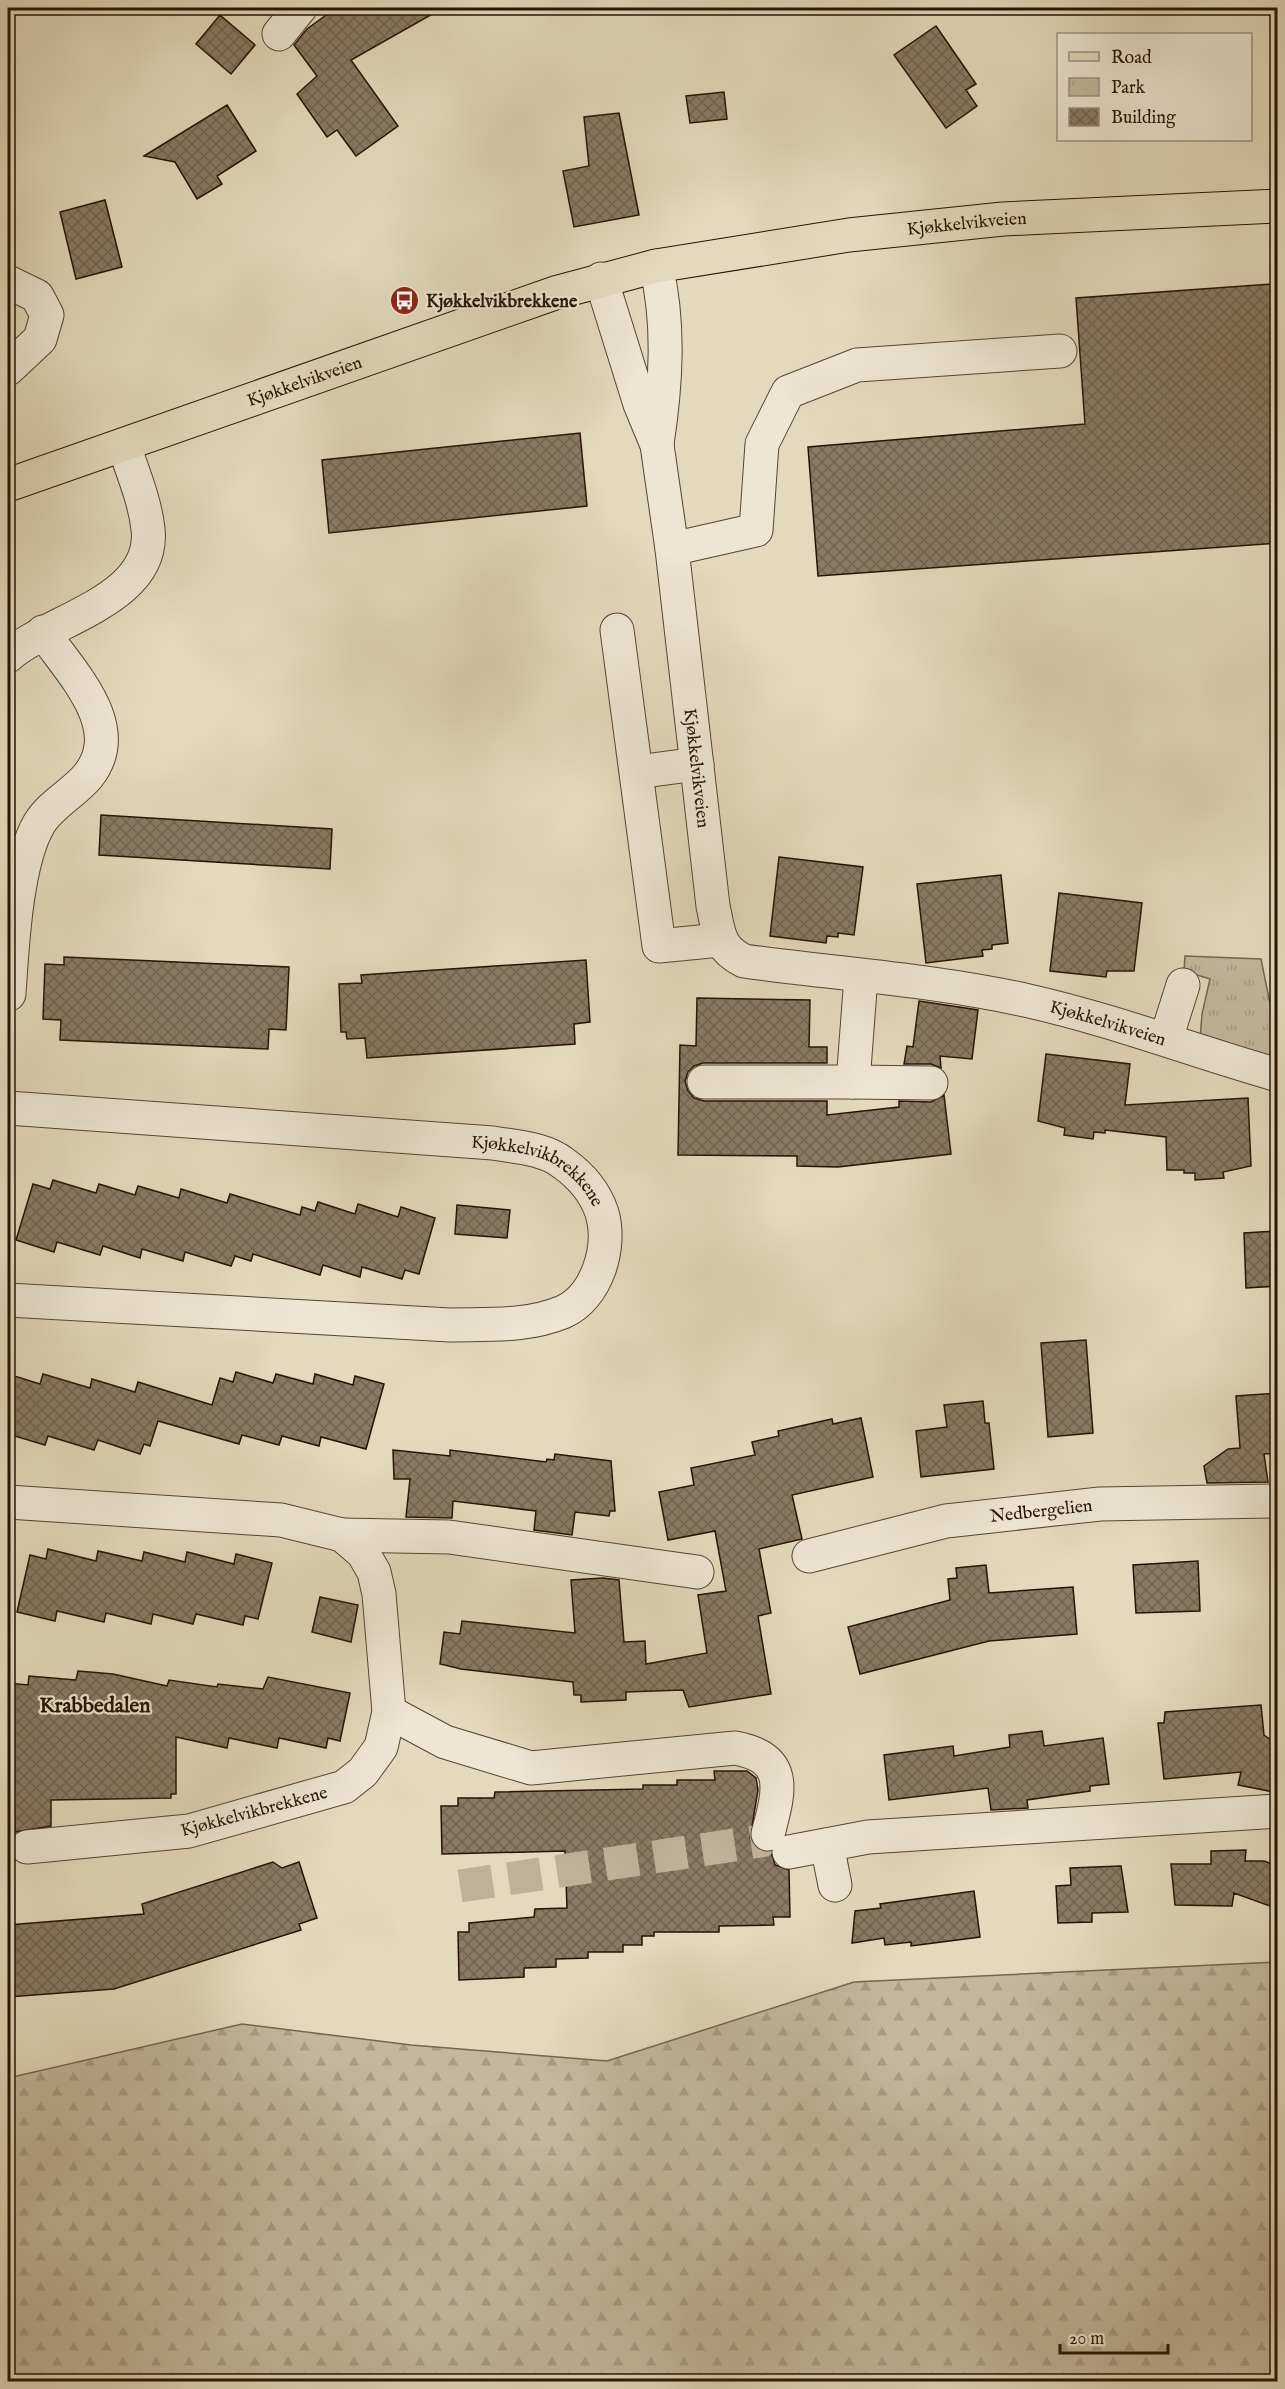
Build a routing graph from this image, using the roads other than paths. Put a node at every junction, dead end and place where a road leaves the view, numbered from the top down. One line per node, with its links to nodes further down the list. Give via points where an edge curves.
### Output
1 (300, 8): 2 (street)
2 (279, 34)
3 (1278, 206): 4 (main road, Kjøkkelvikveien, via 1003,219 849,235)
4 (656, 266): 5 (main road, Kjøkkelvikveien); 10 (street, Kjøkkelvikveien, via 663,296 665,356)
5 (601, 279): 9 (main road, Kjøkkelvikveien); 10 (street, Kjøkkelvikveien)
6 (8, 282): 8 (street, via 37,296 47,315 40,339)
7 (1060, 351): 12 (street, via 857,365 788,392 762,444 756,530)
8 (8, 369)
9 (124, 446): 11 (main road, Kjøkkelvikveien); 14 (street, via 149,531 146,555 137,574 121,592)
10 (657, 446): 12 (street, Kjøkkelvikveien)
11 (8, 485)
12 (672, 549): 16 (street, Kjøkkelvikveien)
13 (617, 630): 17 (street)
14 (43, 632): 15 (street); 21 (street, via 98,713 103,734 100,757 87,776 40,822 30,842 13,928)
15 (8, 656)
16 (697, 764): 17 (street); 18 (street, Kjøkkelvikveien)
17 (637, 772): 18 (street, via 659,946)
18 (720, 940): 19 (street, Kjøkkelvikveien, via 730,954 744,961)
19 (861, 977): 22 (street, Kjøkkelvikveien, via 1019,999); 25 (street)
20 (1183, 985): 22 (street)
21 (9, 994)
22 (1166, 1039): 23 (street, Kjøkkelvikveien)
23 (1278, 1075)
24 (704, 1082): 25 (street)
25 (853, 1082): 26 (street)
26 (931, 1083)
27 (8, 1108): 28 (street, Kjøkkelvikbrekkene, via 493,1143 538,1151 561,1161 579,1175 592,1193 602,1214 604,1258 582,1297 564,1311 520,1324 450,1325)
28 (8, 1300)
29 (1278, 1501): 32 (street, Nedbergelien, via 1100,1504 946,1521)
30 (8, 1502): 31 (street, Kjøkkelvikbrekkene, via 281,1520)
31 (342, 1535): 33 (street, Kjøkkelvikbrekkene, via 449,1537); 34 (street, Kjøkkelvikbrekkene, via 363,1553 380,1594)
32 (809, 1556)
33 (698, 1572)
34 (389, 1712): 36 (street, via 446,1742 531,1768 735,1748 755,1751 771,1763 777,1779 779,1843); 37 (street, Kjøkkelvikbrekkene, via 381,1747 363,1772 344,1787 189,1831)
35 (1278, 1811): 36 (street, via 868,1837)
36 (826, 1845): 38 (street)
37 (27, 1847)
38 (835, 1885)

